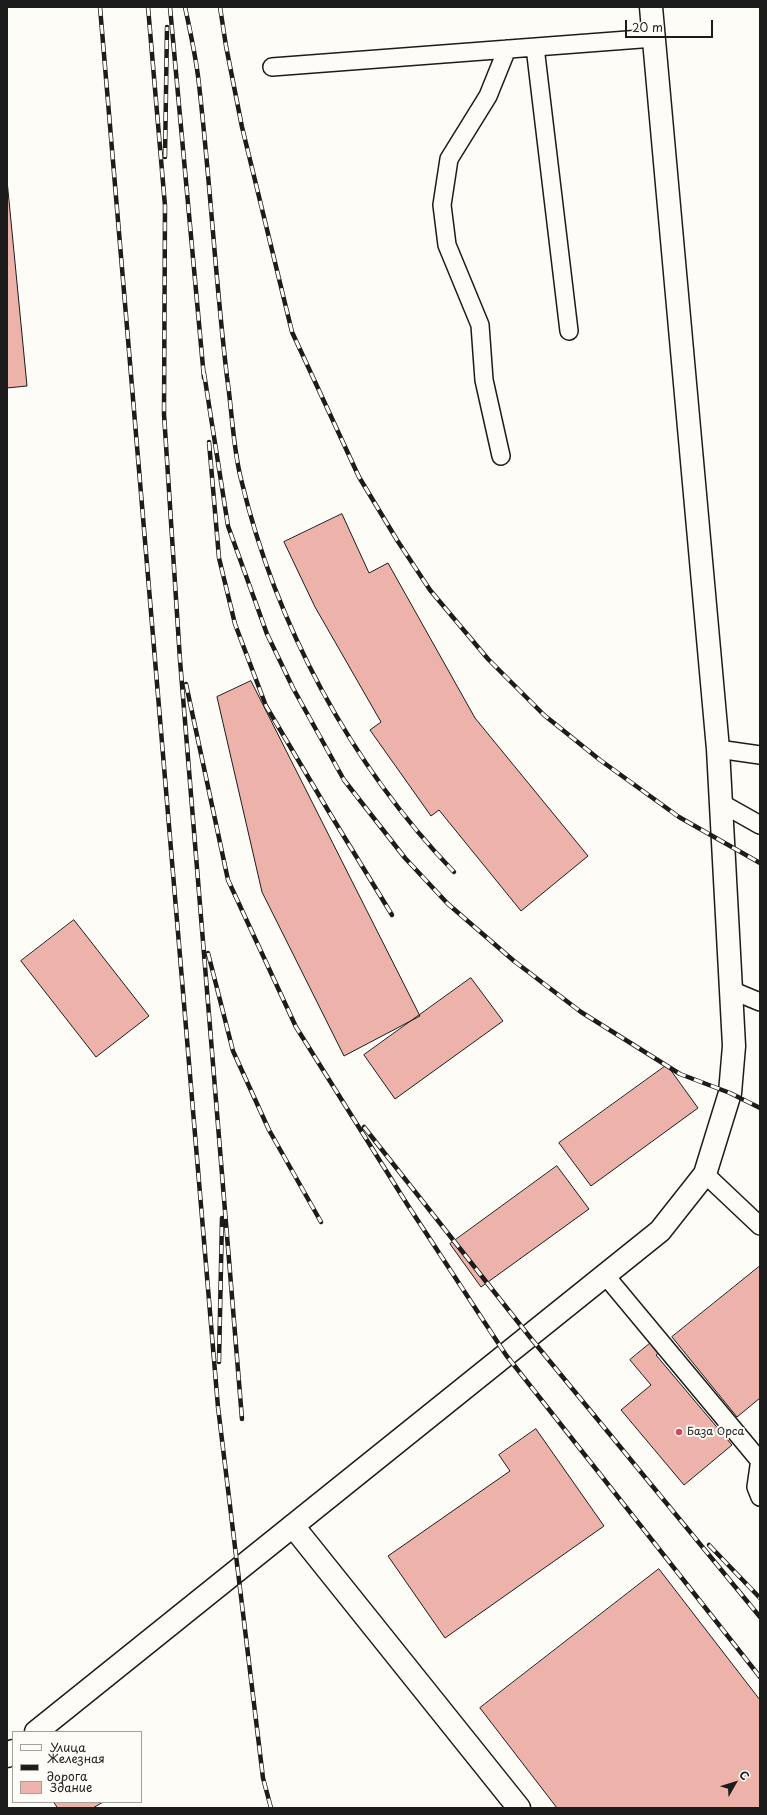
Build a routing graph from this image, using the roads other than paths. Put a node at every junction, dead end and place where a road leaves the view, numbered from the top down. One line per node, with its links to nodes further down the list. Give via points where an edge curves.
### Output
1 (651, 7): 2 (main road)
2 (654, 38): 3 (lane); 8 (main road)
3 (535, 47): 4 (lane); 6 (lane)
4 (508, 49): 5 (lane); 7 (lane, via 488,96 449,159 442,205 447,245 480,325 484,380)
5 (272, 67)
6 (569, 331)
7 (501, 456)
8 (718, 749): 9 (lane); 10 (main road)
9 (760, 755)
10 (721, 803): 11 (lane); 12 (main road)
11 (760, 825)
12 (731, 990): 13 (lane); 14 (main road, via 734,1046 730,1093)
13 (760, 1002)
14 (705, 1174): 15 (lane); 16 (main road, via 660,1231)
15 (760, 1226)
16 (605, 1275): 17 (lane); 19 (main road)
17 (760, 1459): 18 (lane, via 756,1487)
18 (760, 1497)
19 (293, 1526): 20 (main road); 21 (main road)
20 (37, 1731)
21 (519, 1808)

